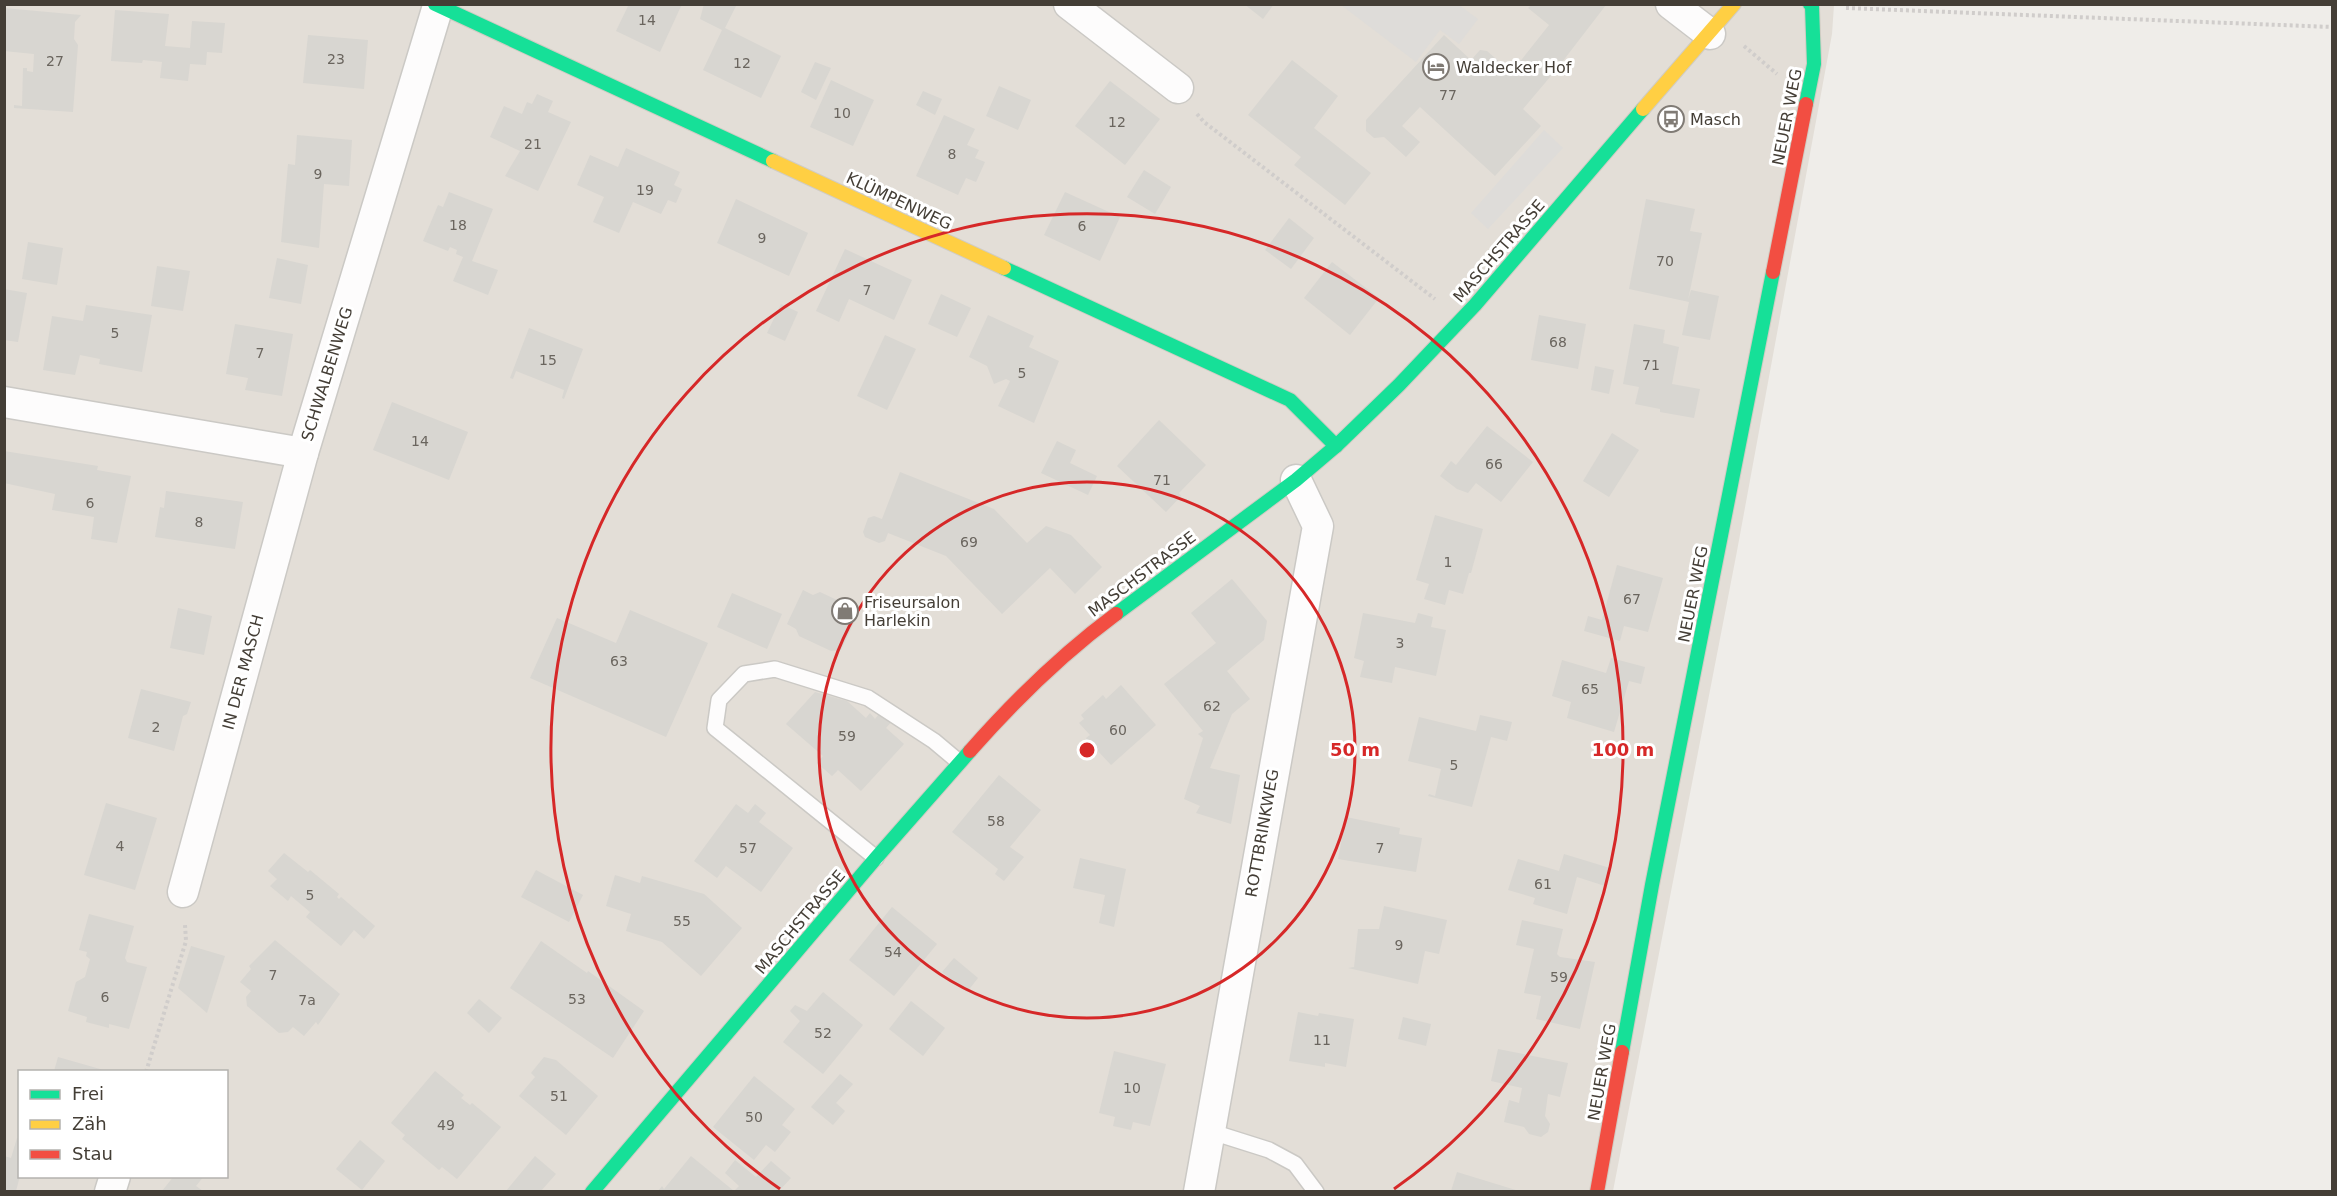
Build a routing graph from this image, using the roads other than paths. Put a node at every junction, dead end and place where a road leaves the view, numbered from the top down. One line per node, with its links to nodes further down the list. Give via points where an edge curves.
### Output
1 (1069, 4): 7 (street)
2 (1671, 4): 6 (street)
3 (1734, 4): 6 (street, MASCHSTRASSE)
4 (437, 5): 9 (street, KLÜMPENWEG, via 1290,400); 10 (street, SCHWALBENWEG)
5 (1811, 5): 19 (street, NEUER WEG, via 1814,64 1654,874)
6 (1714, 29): 9 (street, MASCHSTRASSE, via 1462,319 1400,386)
7 (1178, 88)
8 (4, 402): 10 (street, SCHWALBENWEG)
9 (1336, 446): 11 (street, MASCHSTRASSE)
10 (303, 453): 14 (street, IN DER MASCH)
11 (1296, 480): 12 (street, MASCHSTRASSE, via 1092,632 1046,672); 15 (street, ROTTBRINKWEG, via 1318,526)
12 (959, 762): 13 (street, MASCHSTRASSE); 13 (lane, via 868,698 775,669 744,674 719,700 716,728)
13 (876, 858): 16 (street, MASCHSTRASSE)
14 (183, 892)
15 (1209, 1131): 17 (street, ROTTBRINKWEG); 18 (lane, via 1269,1150 1295,1164)
16 (592, 1191)
17 (1199, 1191)
18 (1316, 1191)
19 (1597, 1191)

